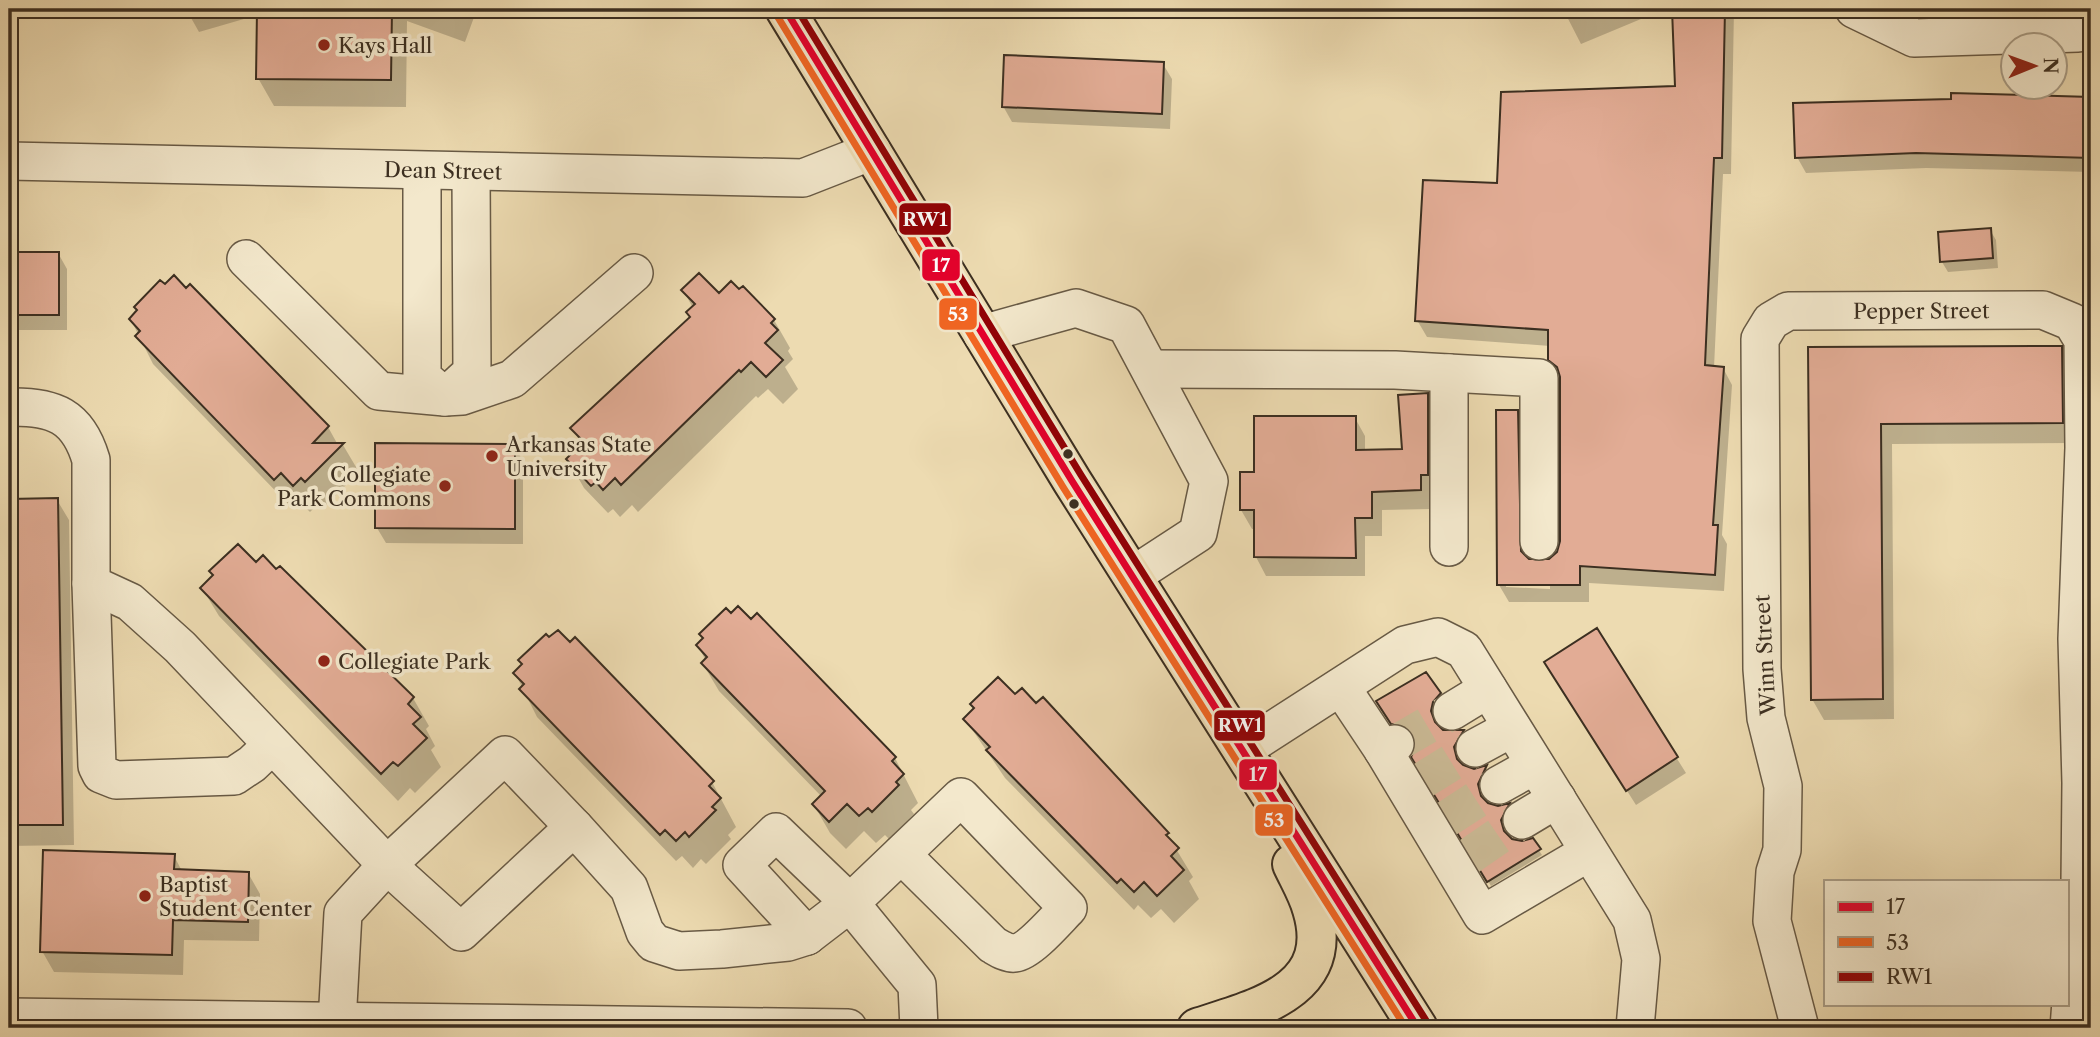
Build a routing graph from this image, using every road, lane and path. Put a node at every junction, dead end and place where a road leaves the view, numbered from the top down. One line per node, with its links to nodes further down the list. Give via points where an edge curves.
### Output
1 (785, 9): 4 (main road)
2 (1854, 9): 3 (street, via 1914,38 2078,33)
3 (2077, 9)
4 (872, 151): 7 (street, Dean Street, via 803,178); 11 (main road)
5 (9, 161): 6 (street, Dean Street)
6 (422, 170): 7 (street, Dean Street); 14 (street, via 422,377)
7 (471, 172): 14 (street, via 472,372)
8 (246, 259): 14 (street, via 379,391)
9 (634, 273): 14 (street, via 512,379)
10 (1771, 321): 44 (street, Winn Street, via 1760,339 1762,669 1766,718 1783,786 1782,850 1775,872 1772,921); 45 (street, Pepper Street, via 1788,311 2043,310 2072,322 2083,340 2077,639 2080,882)
11 (982, 334): 12 (street, via 1076,308 1126,325); 18 (main road)
12 (1150, 369): 13 (street); 18 (street, via 1209,481 1198,533)
13 (1449, 373): 16 (street, via 1539,378); 17 (street)
14 (445, 397)
15 (9, 407): 19 (street, via 55,413 74,423 85,441 91,460)
16 (1539, 541)
17 (1449, 547)
18 (1132, 576): 26 (main road)
19 (91, 584): 24 (street, via 130,602 148,617); 24 (street, via 97,766 101,774 124,780 234,776)
20 (1341, 687): 21 (street, via 1405,645 1438,637 1464,650); 26 (street); 32 (street, via 1415,787 1461,862 1482,915)
21 (1488, 689): 22 (street); 23 (street)
22 (1452, 711)
23 (1512, 727): 25 (street); 27 (street)
24 (272, 745): 34 (street)
25 (1475, 748)
26 (1242, 750): 41 (main road, via 1312,909 1315,946 1309,967 1293,989 1275,1001); 42 (main road)
27 (1535, 765): 28 (street); 29 (street)
28 (1499, 785)
29 (1557, 799): 30 (street); 32 (street)
30 (1522, 820)
31 (574, 827): 34 (street, via 461,932); 34 (street, via 505,755); 36 (street, via 629,888 645,932 664,948 722,949)
32 (1589, 852): 43 (street, via 1632,920 1641,959)
33 (901, 855): 35 (street)
34 (387, 866): 38 (street, via 343,913)
35 (850, 903): 36 (street); 36 (street, via 776,832 742,865); 40 (street, via 917,985)
36 (807, 936)
37 (9, 1017): 38 (street)
38 (337, 1023): 39 (street)
39 (848, 1028)
40 (919, 1028)
41 (1197, 1028)
42 (1418, 1028)
43 (1635, 1028)
44 (1800, 1028)
45 (2069, 1028)

